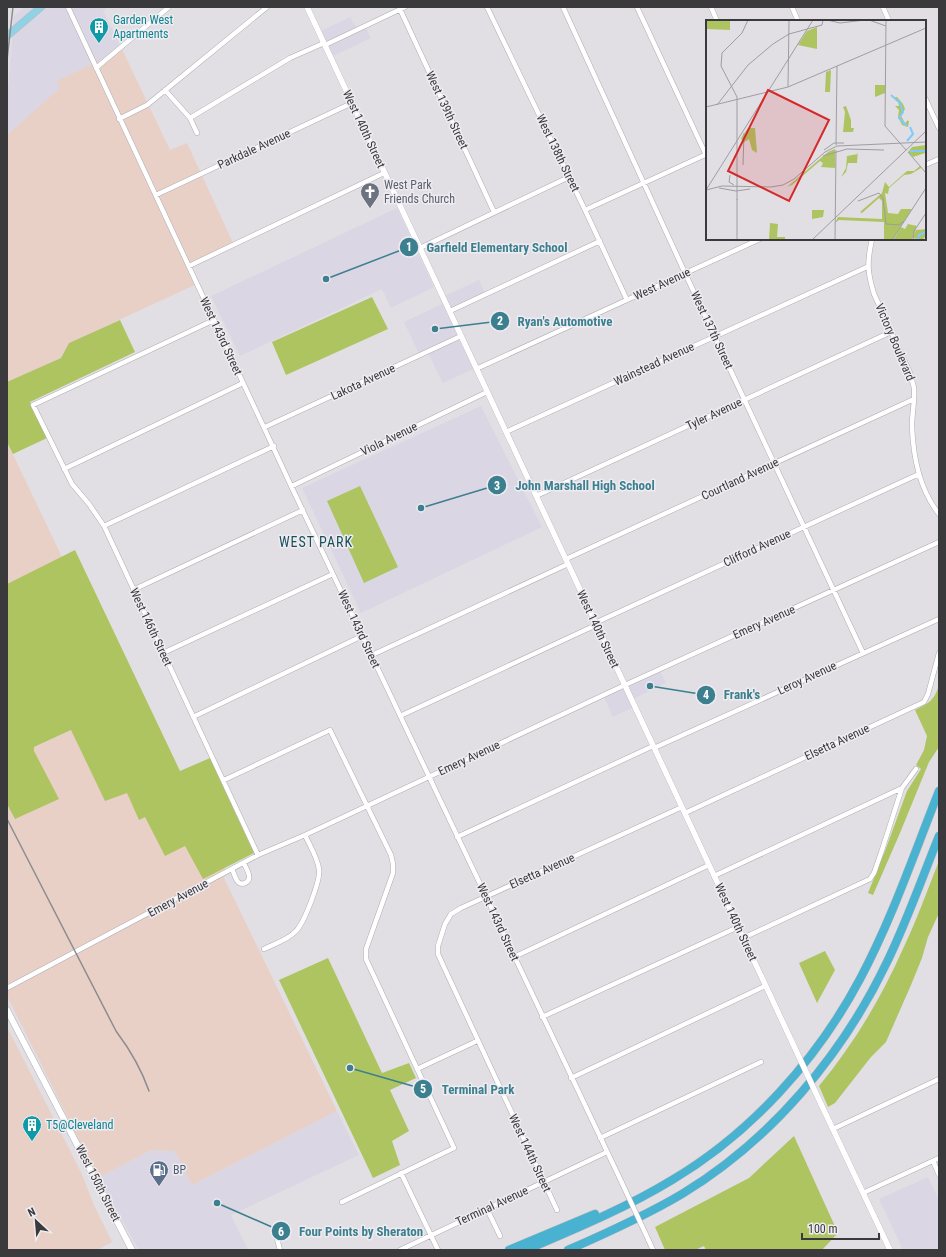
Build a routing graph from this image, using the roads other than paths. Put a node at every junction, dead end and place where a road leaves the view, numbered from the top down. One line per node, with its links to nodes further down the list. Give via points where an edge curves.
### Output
1 (41, 7): 16 (main road)
2 (68, 7): 18 (street, West 143rd Street)
3 (170, 7): 18 (street)
4 (267, 7): 19 (street)
5 (307, 7): 17 (street, West 140th Street)
6 (487, 7): 31 (street, West 138th Street)
7 (563, 7): 32 (street, West 137th Street)
8 (637, 7): 26 (street)
9 (711, 7): 13 (street)
10 (792, 7): 14 (street)
11 (883, 7): 15 (street)
12 (401, 8): 17 (street); 35 (street, West 139th Street)
13 (717, 20)
14 (798, 20)
15 (889, 20)
16 (7, 36)
17 (324, 44): 21 (street, West 140th Street); 22 (street, via 290,58)
18 (96, 68): 23 (street, West 143rd Street)
19 (165, 90): 22 (street); 23 (street, via 147,105)
20 (926, 100): 24 (street)
21 (352, 103): 30 (street, West 140th Street); 33 (street, Parkdale Avenue)
22 (190, 118): 25 (street)
23 (119, 119): 33 (street, West 143rd Street)
24 (939, 128)
25 (197, 133)
26 (706, 154)
27 (706, 156): 32 (street)
28 (939, 159): 29 (street)
29 (926, 165)
30 (384, 173): 41 (street, West 140th Street); 42 (street)
31 (569, 177): 34 (street, West 138th Street); 35 (street)
32 (644, 183): 34 (street); 44 (street, West 137th Street)
33 (156, 195): 42 (street, West 143rd Street)
34 (585, 210): 39 (street, West 138th Street)
35 (494, 212): 41 (street)
36 (744, 240): 40 (street)
37 (758, 240): 40 (street, West Avenue)
38 (872, 240): 43 (street, Victory Boulevard)
39 (600, 241): 45 (street, West 138th Street); 46 (street)
40 (747, 245): 44 (street, West Avenue)
41 (420, 248): 46 (street, West 140th Street)
42 (189, 266): 47 (street, West 143rd Street)
43 (867, 267): 48 (street, Victory Boulevard, via 874,294); 50 (street, Wainstead Avenue)
44 (685, 273): 45 (street, West Avenue); 50 (street, West 137th Street)
45 (627, 300): 51 (street, West Avenue)
46 (450, 311): 49 (street, West 140th Street)
47 (214, 320): 52 (street, West 143rd Street); 60 (street, West 146th Street, via 33,405)
48 (891, 332): 54 (street, Victory Boulevard, via 910,373); 55 (street, Tyler Avenue)
49 (461, 336): 51 (street, West 140th Street); 56 (street, Lakota Avenue)
50 (715, 337): 55 (street, West 137th Street); 57 (street, Wainstead Avenue)
51 (476, 369): 53 (street, West 140th Street)
52 (243, 383): 56 (street, West 143rd Street); 60 (street)
53 (487, 392): 57 (street, West 140th Street); 62 (street, Viola Avenue)
54 (914, 399): 59 (street, Courtland Avenue); 61 (street, Victory Boulevard, via 913,445)
55 (744, 400): 59 (street, West 137th Street); 63 (street, Tyler Avenue)
56 (265, 427): 58 (street, West 143rd Street)
57 (506, 432): 63 (street, West 140th Street)
58 (274, 446): 62 (street, West 143rd Street); 66 (street)
59 (774, 463): 67 (street, West 137th Street); 69 (street, Courtland Avenue)
60 (64, 469): 66 (street, West 146th Street, via 72,484)
61 (919, 474): 65 (street, Victory Boulevard); 67 (street, Clifford Avenue)
62 (292, 486): 64 (street, West 143rd Street)
63 (536, 496): 69 (street, West 140th Street)
64 (302, 510): 70 (street, West 143rd Street); 71 (street)
65 (939, 514)
66 (104, 526): 71 (street, West 146th Street)
67 (804, 527): 72 (street, West 137th Street); 74 (street, Clifford Avenue)
68 (939, 542): 72 (street, Emery Avenue)
69 (567, 561): 74 (street, West 140th Street); 79 (street, Courtland Avenue)
70 (333, 574): 75 (street, West 143rd Street); 76 (street)
71 (133, 590): 76 (street, West 146th Street)
72 (833, 591): 77 (street, West 137th Street); 80 (street, Emery Avenue)
73 (939, 619): 77 (street, Leroy Avenue)
74 (596, 624): 80 (street, West 140th Street); 81 (street, Clifford Avenue)
75 (362, 636): 79 (street, West 143rd Street); 82 (street)
76 (163, 653): 82 (street, West 146th Street)
77 (863, 653): 83 (street, Leroy Avenue)
78 (939, 653): 91 (street, Elsetta Avenue, via 924,702)
79 (372, 655): 81 (street, West 143rd Street)
80 (625, 685): 83 (street, West 140th Street); 85 (street, Emery Avenue)
81 (400, 716): 85 (street, West 143rd Street)
82 (193, 717): 86 (street, West 146th Street)
83 (653, 747): 90 (street, West 140th Street); 94 (street, Leroy Avenue)
84 (916, 770): 87 (street)
85 (429, 777): 89 (street, Emery Avenue); 94 (street, West 143rd Street)
86 (224, 780): 89 (street, via 330,730); 95 (street, West 146th Street)
87 (902, 788): 99 (street); 102 (street, via 870,879)
88 (939, 791): 124 (highway, via 872,955 829,1031 773,1099 741,1129 673,1179)
89 (366, 806): 92 (street, Emery Avenue); 112 (street, via 391,855 393,868 366,949 366,959)
90 (682, 807): 91 (street, West 140th Street); 100 (street, Elsetta Avenue)
91 (685, 813): 97 (street, West 140th Street)
92 (305, 835): 95 (street, Emery Avenue); 103 (street, via 319,870 304,920 296,932)
93 (939, 836): 131 (highway, via 903,927 878,981 831,1057 806,1087 772,1124 707,1177 663,1204)
94 (457, 837): 100 (street, West 143rd Street)
95 (258, 855): 96 (street, Emery Avenue)
96 (244, 863): 98 (street, Emery Avenue); 98 (street, via 249,876 246,883 237,881)
97 (709, 865): 99 (street, West 140th Street); 104 (street)
98 (232, 869): 107 (street, Emery Avenue)
99 (714, 876): 101 (street, West 140th Street)
100 (486, 896): 104 (street, West 143rd Street); 105 (street, Elsetta Avenue, via 451,914 438,946 438,954)
101 (738, 927): 102 (street, West 140th Street); 109 (street)
102 (743, 938): 106 (street, West 140th Street)
103 (264, 949)
104 (514, 957): 109 (street, West 143rd Street)
105 (443, 965): 110 (street, West 144th Street)
106 (765, 986): 113 (street); 115 (street, West 140th Street, bridge)
107 (7, 988)
108 (7, 1010): 132 (main road, West 150th Street)
109 (542, 1017): 113 (street, West 143rd Street)
110 (477, 1041): 112 (street); 122 (street, West 144th Street)
111 (761, 1062): 116 (street)
112 (416, 1069): 120 (street, via 454,1148)
113 (571, 1078): 116 (street, West 143rd Street)
114 (939, 1079): 115 (street)
115 (833, 1129): 123 (street, West 140th Street)
116 (600, 1138): 117 (street, West 143rd Street)
117 (607, 1152): 122 (street, Terminal Avenue); 140 (street, West 143rd Street, bridge)
118 (939, 1158): 119 (street)
119 (933, 1161): 121 (street); 123 (street)
120 (401, 1173): 125 (street); 129 (street)
121 (939, 1175)
122 (544, 1181): 126 (street, Terminal Avenue); 127 (street, West 144th Street)
123 (863, 1193): 141 (street, West 140th Street)
124 (637, 1200): 136 (highway, via 584,1218); 137 (highway)
125 (342, 1202)
126 (487, 1209): 129 (street, Terminal Avenue); 130 (street)
127 (558, 1210)
128 (275, 1231): 133 (street)
129 (431, 1235): 134 (street, Terminal Avenue); 135 (street)
130 (500, 1236)
131 (591, 1240): 138 (highway); 139 (highway)
132 (132, 1250)
133 (280, 1250)
134 (400, 1250)
135 (438, 1250)
136 (508, 1250)
137 (526, 1250)
138 (568, 1250)
139 (573, 1250)
140 (653, 1250)
141 (890, 1250)

